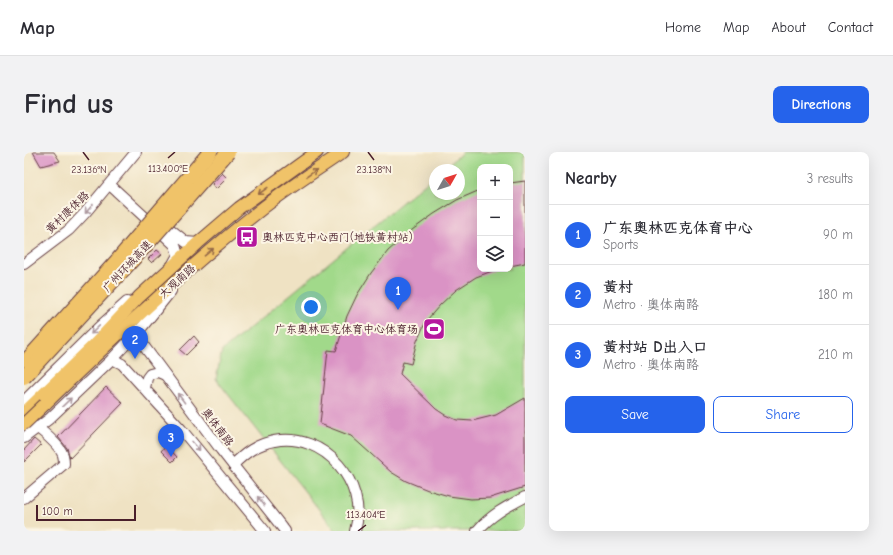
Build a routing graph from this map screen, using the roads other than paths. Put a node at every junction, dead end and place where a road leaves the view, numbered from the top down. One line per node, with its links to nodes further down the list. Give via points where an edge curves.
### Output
1 (136, 152): 8 (street, 黄村康体路)
2 (200, 152): 15 (highway, bridge)
3 (210, 152): 15 (highway, 广州环城高速, bridge)
4 (228, 152): 15 (highway, 广州环城高速, bridge, via 148,243)
5 (236, 152): 15 (highway, bridge, via 131,268)
6 (317, 152): 9 (main road, 大观南路, one-way to 9, via 245,204)
7 (342, 152): 12 (main road, 大观南路, one-way to 7, via 260,210)
8 (112, 182): 9 (street, via 180,238 186,242); 10 (street, 黄村康体路, one-way to 10, via 69,230); 11 (street, via 174,245 178,255)
9 (198, 243): 11 (main road, 大观南路)
10 (24, 264)
11 (169, 270): 18 (street, one-way to 18, via 99,327); 19 (main road, 大观南路, via 138,298)
12 (180, 277): 13 (street); 19 (main road, 大观南路)
13 (135, 334): 14 (street); 16 (street, 奥体南路)
14 (112, 359): 17 (street, via 122,364); 23 (street, one-way to 14)
15 (25, 369)
16 (165, 375): 17 (street, via 158,372 150,374); 25 (street, 奥体南路, one-way to 16)
17 (144, 388): 28 (street, one-way to 28, via 208,460)
18 (24, 401)
19 (43, 401): 20 (main road, 大观南路); 22 (main road, 大观南路, bridge)
20 (24, 413)
21 (24, 420): 23 (street)
22 (24, 424)
23 (38, 427): 24 (street); 27 (street, via 61,451 64,464)
24 (24, 438)
25 (233, 465): 29 (street, 奥体南路, one-way to 25); 30 (street, via 254,448 275,440 298,441 321,449 342,469 351,482 358,509)
26 (525, 497): 31 (street, via 502,509)
27 (24, 498)
28 (265, 531)
29 (285, 531)
30 (355, 531)
31 (477, 531)

